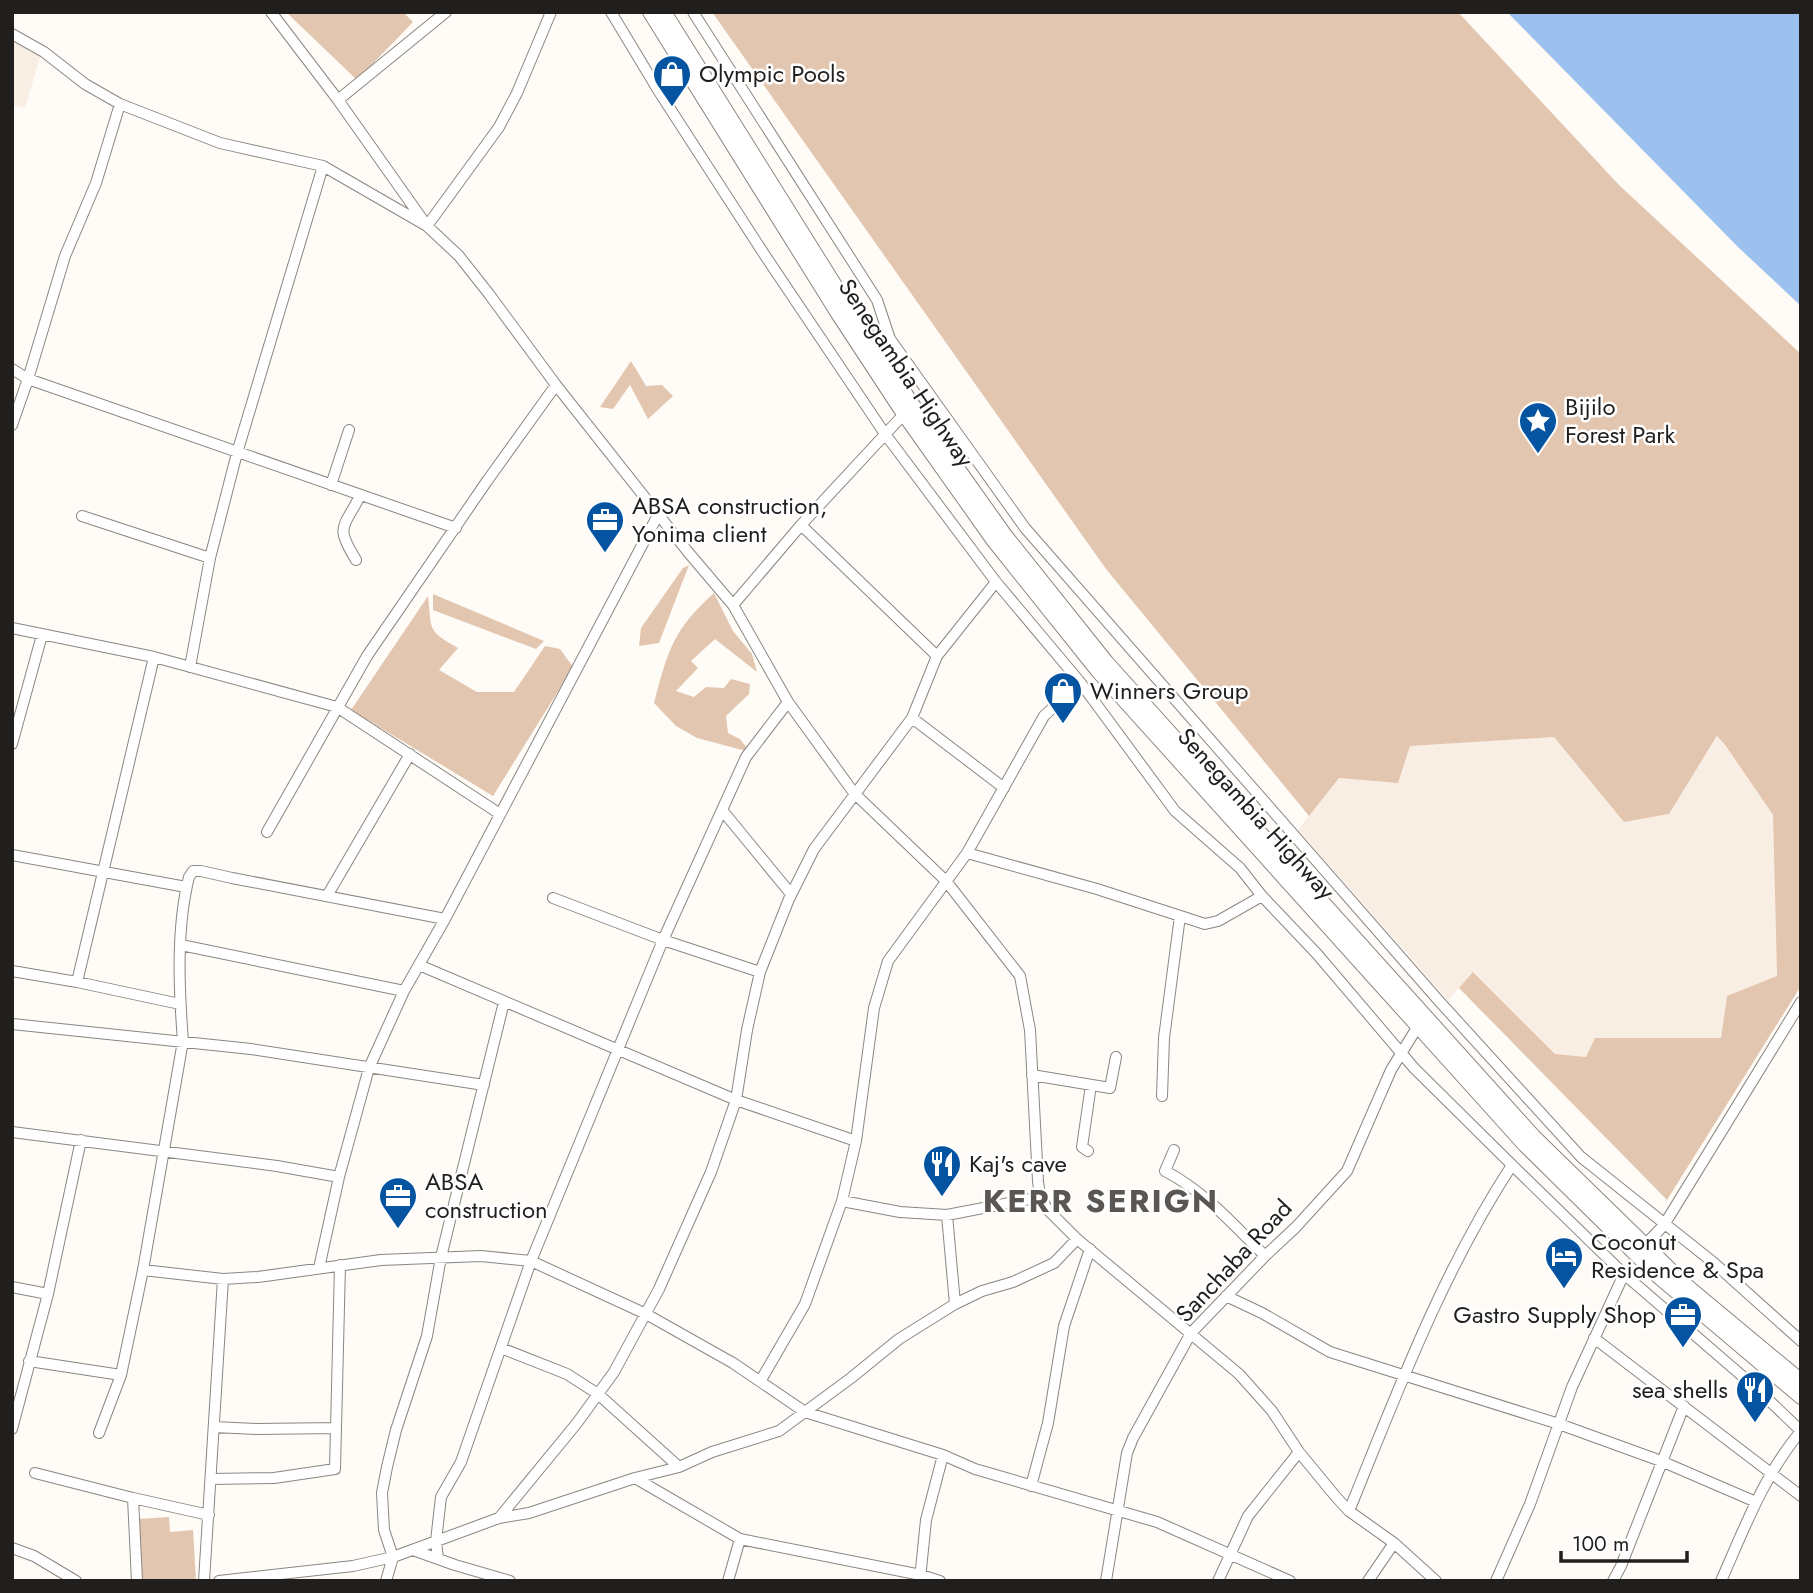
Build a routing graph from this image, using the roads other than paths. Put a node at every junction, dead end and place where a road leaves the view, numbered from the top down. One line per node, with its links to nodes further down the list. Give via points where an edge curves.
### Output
1 (271, 12): 9 (street)
2 (446, 12): 9 (street)
3 (551, 12): 14 (street, via 499,128)
4 (611, 12): 21 (street)
5 (650, 12): 18 (main road, Senegambia Highway)
6 (664, 12): 95 (main road, Senegambia Highway, via 907,397 1025,561 1107,663 1328,910 1534,1137)
7 (693, 12): 93 (street, via 877,300 890,339 1025,528 1581,1157)
8 (12, 34): 10 (street)
9 (338, 100): 12 (street)
10 (120, 104): 11 (street, via 220,143); 16 (street, via 96,183 65,256)
11 (323, 166): 13 (street); 22 (street)
12 (395, 181): 13 (street); 14 (street)
13 (381, 199): 14 (street)
14 (427, 226): 17 (street, via 459,256)
15 (12, 369): 16 (street)
16 (29, 379): 19 (street); 22 (street)
17 (556, 385): 25 (street); 28 (street)
18 (904, 414): 21 (street); 71 (main road, Senegambia Highway, via 994,541 1098,671)
19 (12, 425)
20 (349, 430): 23 (street)
21 (884, 434): 27 (street); 31 (street)
22 (237, 453): 23 (street); 29 (street)
23 (331, 485): 24 (street)
24 (360, 496): 28 (street); 30 (street, via 342,530)
25 (659, 513): 32 (street); 47 (street)
26 (82, 516): 29 (street)
27 (801, 525): 32 (street); 35 (street)
28 (456, 528): 40 (street)
29 (210, 558): 37 (street)
30 (356, 560)
31 (996, 582): 35 (street); 38 (street)
32 (733, 605): 39 (street)
33 (12, 628): 34 (street)
34 (42, 635): 36 (street); 42 (street)
35 (937, 656): 41 (street)
36 (155, 657): 37 (street); 51 (street)
37 (190, 667): 40 (street)
38 (1080, 682): 44 (street, via 1044,716); 56 (street, via 1175,811 1240,867)
39 (788, 702): 45 (street); 46 (street, via 746,757)
40 (337, 707): 43 (street); 48 (street)
41 (912, 718): 44 (street); 45 (street)
42 (12, 744)
43 (410, 754): 47 (street); 55 (street)
44 (1004, 788): 49 (street)
45 (854, 793): 52 (street); 54 (street, via 814,849)
46 (722, 810): 54 (street); 60 (street)
47 (500, 814): 59 (street)
48 (267, 832)
49 (967, 853): 52 (street); 58 (street)
50 (12, 855): 51 (street)
51 (102, 872): 53 (street); 65 (street)
52 (946, 881): 77 (street, via 1020,976); 84 (street, via 888,961 874,1008)
53 (186, 887): 55 (street, via 193,871 201,870); 61 (street)
54 (791, 894): 64 (street)
55 (327, 896): 59 (street)
56 (1262, 896): 58 (street, via 1218,921 1205,924); 74 (street)
57 (553, 898): 60 (street)
58 (1180, 916): 80 (street, via 1164,1038)
59 (445, 919): 62 (street)
60 (663, 940): 64 (street); 73 (street)
61 (181, 945): 66 (street); 69 (street)
62 (419, 965): 66 (street); 67 (street)
63 (12, 971): 65 (street)
64 (760, 972): 81 (street)
65 (77, 982): 69 (street)
66 (404, 991): 76 (street)
67 (504, 1002): 73 (street); 78 (street)
68 (1801, 1002): 93 (street)
69 (180, 1004): 72 (street)
70 (12, 1024): 72 (street)
71 (1418, 1026): 74 (street, Sanchaba Road); 120 (main road, Senegambia Highway, via 1525,1145 1651,1270)
72 (183, 1041): 76 (street); 87 (street)
73 (618, 1050): 81 (street); 99 (street)
74 (1402, 1051): 88 (street); 97 (street, Sanchaba Road, via 1347,1171)
75 (1116, 1057): 79 (street, via 1110,1087)
76 (369, 1068): 78 (street); 89 (street)
77 (1032, 1075): 79 (street); 90 (street)
78 (484, 1085): 98 (street)
79 (1091, 1085): 86 (street, via 1082,1147)
80 (1162, 1096)
81 (736, 1100): 84 (street); 109 (street, via 711,1172)
82 (12, 1132): 83 (street)
83 (81, 1140): 87 (street); 106 (street)
84 (856, 1141): 91 (street)
85 (1174, 1150): 97 (street, via 1165,1171 1186,1182)
86 (1088, 1151)
87 (163, 1152): 89 (street); 102 (street)
88 (1512, 1165): 103 (street); 116 (street, via 1488,1201 1423,1329)
89 (339, 1177): 101 (street)
90 (1040, 1197): 92 (street); 94 (street)
91 (842, 1201): 92 (street, via 900,1213); 117 (street, via 805,1304)
92 (947, 1215): 108 (street)
93 (1664, 1224): 95 (street); 112 (street)
94 (1077, 1239): 96 (street); 108 (street, via 1054,1263)
95 (1644, 1246): 118 (main road, Senegambia Highway)
96 (1090, 1250): 110 (street); 137 (street, via 1064,1326 1048,1423)
97 (1265, 1256): 107 (street, Sanchaba Road)
98 (441, 1257): 99 (street); 100 (street); 151 (street, via 428,1336 396,1430 382,1493 384,1530)
99 (531, 1261): 109 (street); 113 (street)
100 (340, 1265): 101 (street); 125 (street)
101 (319, 1268): 104 (street)
102 (142, 1270): 104 (street); 115 (street)
103 (1624, 1274): 111 (street); 127 (street)
104 (223, 1279): 124 (street)
105 (12, 1287): 106 (street)
106 (48, 1294): 114 (street)
107 (1226, 1296): 110 (street, Sanchaba Road); 116 (street, via 1330,1352)
108 (955, 1304): 122 (street, via 899,1339)
109 (646, 1314): 117 (street); 119 (street)
110 (1191, 1333): 129 (street, via 1247,1383); 141 (street, Sanchaba Road, via 1133,1438)
111 (1594, 1338): 121 (street); 123 (street)
112 (1801, 1342)
113 (501, 1348): 119 (street, via 567,1374); 146 (street, via 460,1462 442,1497)
114 (29, 1361): 115 (street); 126 (street)
115 (121, 1375): 128 (street)
116 (1404, 1377): 123 (street); 142 (street)
117 (761, 1380): 122 (street)
118 (1801, 1381)
119 (598, 1394): 132 (street); 144 (street)
120 (1801, 1397)
121 (1684, 1406): 131 (street); 134 (street)
122 (805, 1412): 130 (street); 132 (street, via 779,1431)
123 (1559, 1424): 131 (street); 167 (street)
124 (214, 1427): 125 (street); 136 (street)
125 (336, 1428): 136 (street, via 335,1469 274,1478)
126 (12, 1429)
127 (1801, 1431): 134 (street)
128 (99, 1433)
129 (1299, 1452): 142 (street); 150 (street, via 1248,1516)
130 (943, 1455): 137 (street); 153 (street, via 926,1520)
131 (1661, 1461): 140 (street); 168 (street)
132 (679, 1467): 135 (street)
133 (35, 1473): 139 (street)
134 (1771, 1473): 138 (street); 140 (street)
135 (635, 1478): 144 (street, via 529,1513); 145 (street)
136 (211, 1479): 143 (street)
137 (1031, 1486): 141 (street)
138 (1801, 1496)
139 (133, 1498): 143 (street); 155 (street)
140 (1756, 1502): 169 (street)
141 (1116, 1511): 150 (street, via 1157,1522); 162 (street, Sanchaba Road)
142 (1349, 1511): 147 (street)
143 (209, 1515): 156 (street)
144 (499, 1518): 146 (street)
145 (740, 1539): 153 (street); 160 (street)
146 (436, 1541): 149 (street); 152 (street)
147 (1394, 1543): 165 (street); 166 (street)
148 (12, 1548): 154 (street)
149 (413, 1550): 151 (street); 152 (street)
150 (1231, 1553): 163 (street); 164 (street)
151 (393, 1557): 157 (street); 158 (street)
152 (438, 1559): 159 (street)
153 (920, 1578): 161 (street)
154 (76, 1581)
155 (137, 1581)
156 (204, 1581)
157 (219, 1581)
158 (386, 1581)
159 (510, 1581)
160 (728, 1581)
161 (940, 1581)
162 (1106, 1581)
163 (1218, 1581)
164 (1290, 1581)
165 (1368, 1581)
166 (1436, 1581)
167 (1496, 1581)
168 (1613, 1581)
169 (1721, 1581)

